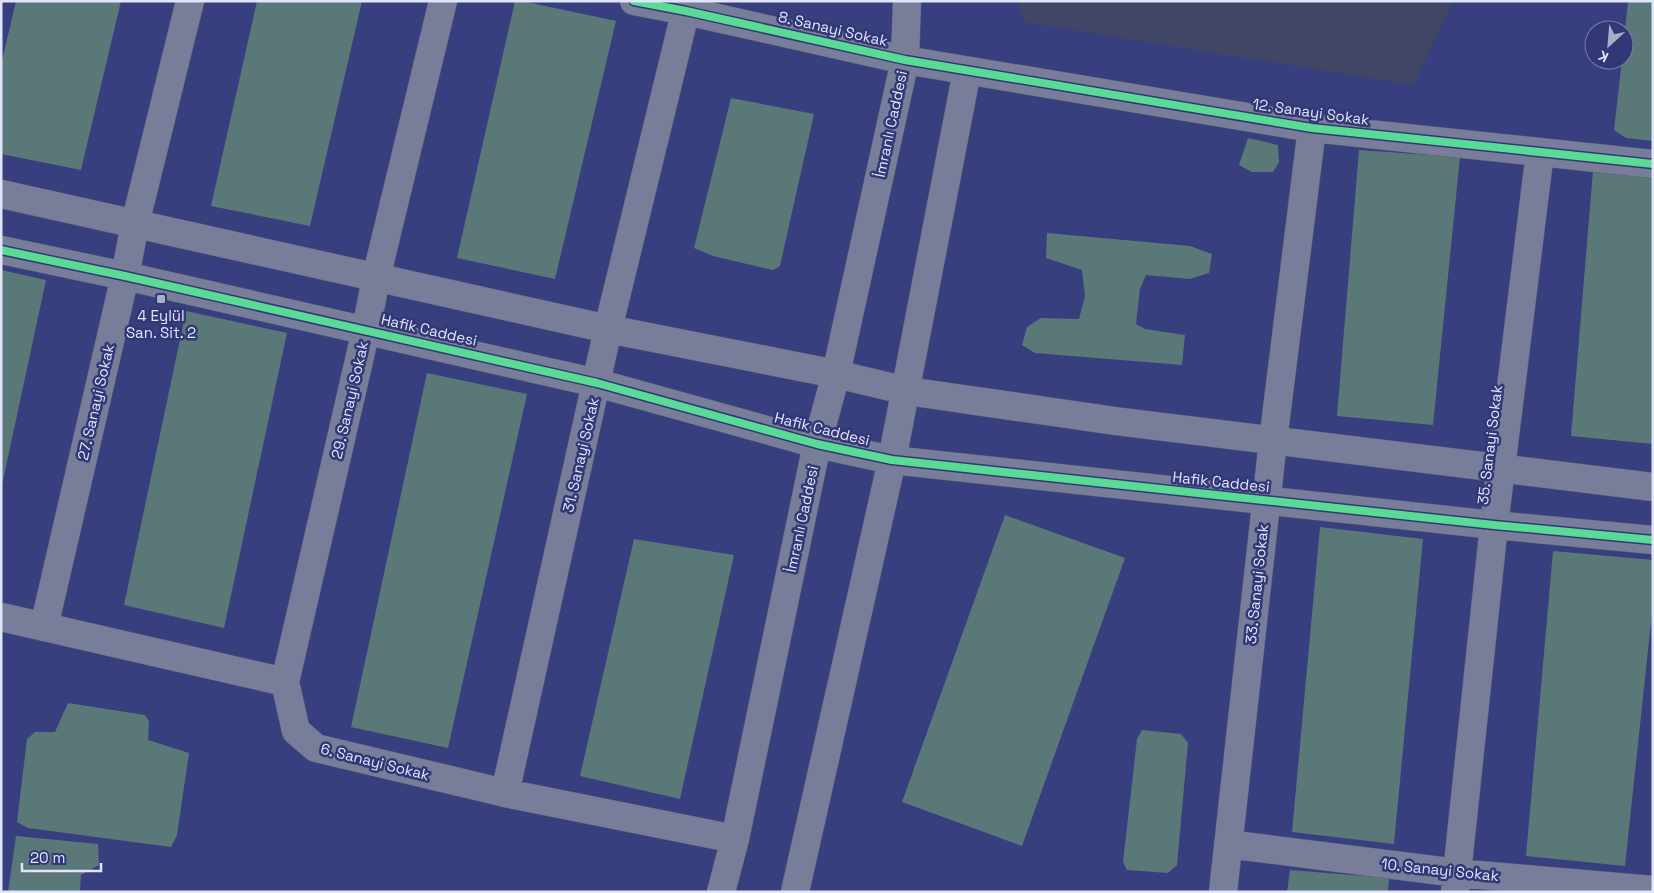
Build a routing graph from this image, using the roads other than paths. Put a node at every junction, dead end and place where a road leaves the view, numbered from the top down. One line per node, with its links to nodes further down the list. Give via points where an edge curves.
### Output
1 (190, 1): 12 (street, 27. Sanayi Sokak)
2 (443, 1): 15 (street, 29. Sanayi Sokak)
3 (634, 1): 5 (street, 8. Sanayi Sokak)
4 (907, 1): 6 (street, İmranlı Caddesi)
5 (687, 6): 6 (street, 8. Sanayi Sokak); 16 (street, 31. Sanayi Sokak)
6 (905, 60): 7 (street, 8. Sanayi Sokak); 18 (street, İmranlı Caddesi)
7 (967, 71): 8 (street, 12. Sanayi Sokak); 20 (street)
8 (1312, 128): 9 (street, 12. Sanayi Sokak); 21 (street, 33. Sanayi Sokak)
9 (1540, 152): 10 (street, 12. Sanayi Sokak); 24 (street, 35. Sanayi Sokak)
10 (1653, 164)
11 (1, 194): 12 (street)
12 (135, 224): 14 (street, 27. Sanayi Sokak); 15 (street)
13 (1, 250): 14 (street, Hafik Caddesi)
14 (125, 276): 17 (street, Hafik Caddesi); 30 (street, 27. Sanayi Sokak)
15 (376, 278): 16 (street); 17 (street, 29. Sanayi Sokak)
16 (608, 329): 18 (street); 19 (street, 31. Sanayi Sokak)
17 (366, 330): 19 (street, Hafik Caddesi); 31 (street, 29. Sanayi Sokak)
18 (836, 374): 20 (street); 22 (street, İmranlı Caddesi)
19 (597, 384): 22 (street, Hafik Caddesi); 32 (street, 31. Sanayi Sokak)
20 (907, 391): 21 (street); 23 (street)
21 (1273, 441): 24 (street); 26 (street, 33. Sanayi Sokak)
22 (817, 444): 23 (street, Hafik Caddesi); 33 (street, İmranlı Caddesi)
23 (892, 460): 26 (street, Hafik Caddesi); 38 (street)
24 (1501, 469): 25 (street); 27 (street, 35. Sanayi Sokak)
25 (1653, 487)
26 (1266, 501): 27 (street, Hafik Caddesi); 34 (street, 33. Sanayi Sokak)
27 (1494, 525): 28 (street, Hafik Caddesi); 35 (street, 35. Sanayi Sokak)
28 (1653, 540)
29 (1, 617): 30 (street)
30 (44, 627): 31 (street)
31 (284, 682): 32 (street, 6. Sanayi Sokak, via 296,731 316,748)
32 (505, 793): 33 (street, 6. Sanayi Sokak)
33 (735, 839): 37 (street, İmranlı Caddesi)
34 (1228, 844): 35 (street, 10. Sanayi Sokak); 39 (street, 33. Sanayi Sokak)
35 (1456, 882): 36 (street, 10. Sanayi Sokak)
36 (1653, 890)
37 (721, 892)
38 (796, 892)
39 (1223, 892)

